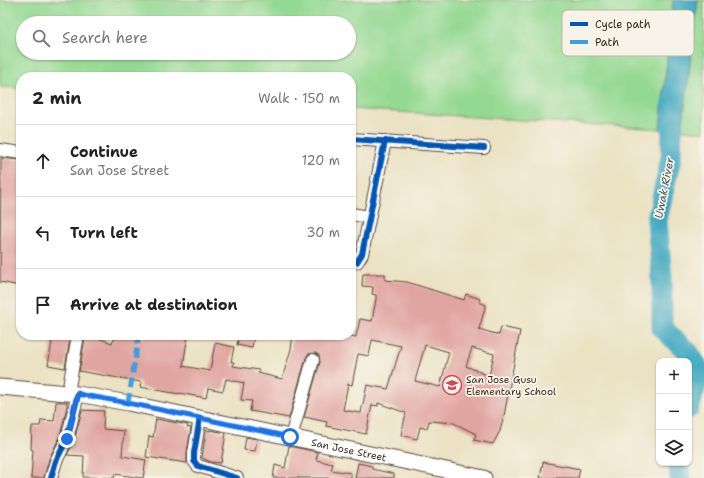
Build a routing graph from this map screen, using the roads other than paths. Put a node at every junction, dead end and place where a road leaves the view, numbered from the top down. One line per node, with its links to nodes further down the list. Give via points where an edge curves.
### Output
1 (356, 139): 2 (street)
2 (385, 141): 3 (street); 7 (street)
3 (484, 148)
4 (0, 150): 5 (street)
5 (16, 152)
6 (356, 215): 7 (street)
7 (369, 217): 8 (street, via 362,254)
8 (356, 262)
9 (78, 340): 12 (street)
10 (313, 360): 14 (street)
11 (0, 387): 12 (main road, San Jose Street)
12 (73, 394): 13 (main road, San Jose Street); 16 (street, via 67,439)
13 (200, 418): 14 (main road, San Jose Street); 15 (street, via 194,461 198,466)
14 (290, 437): 17 (main road, San Jose Street)
15 (230, 477)
16 (51, 478)
17 (484, 478)

